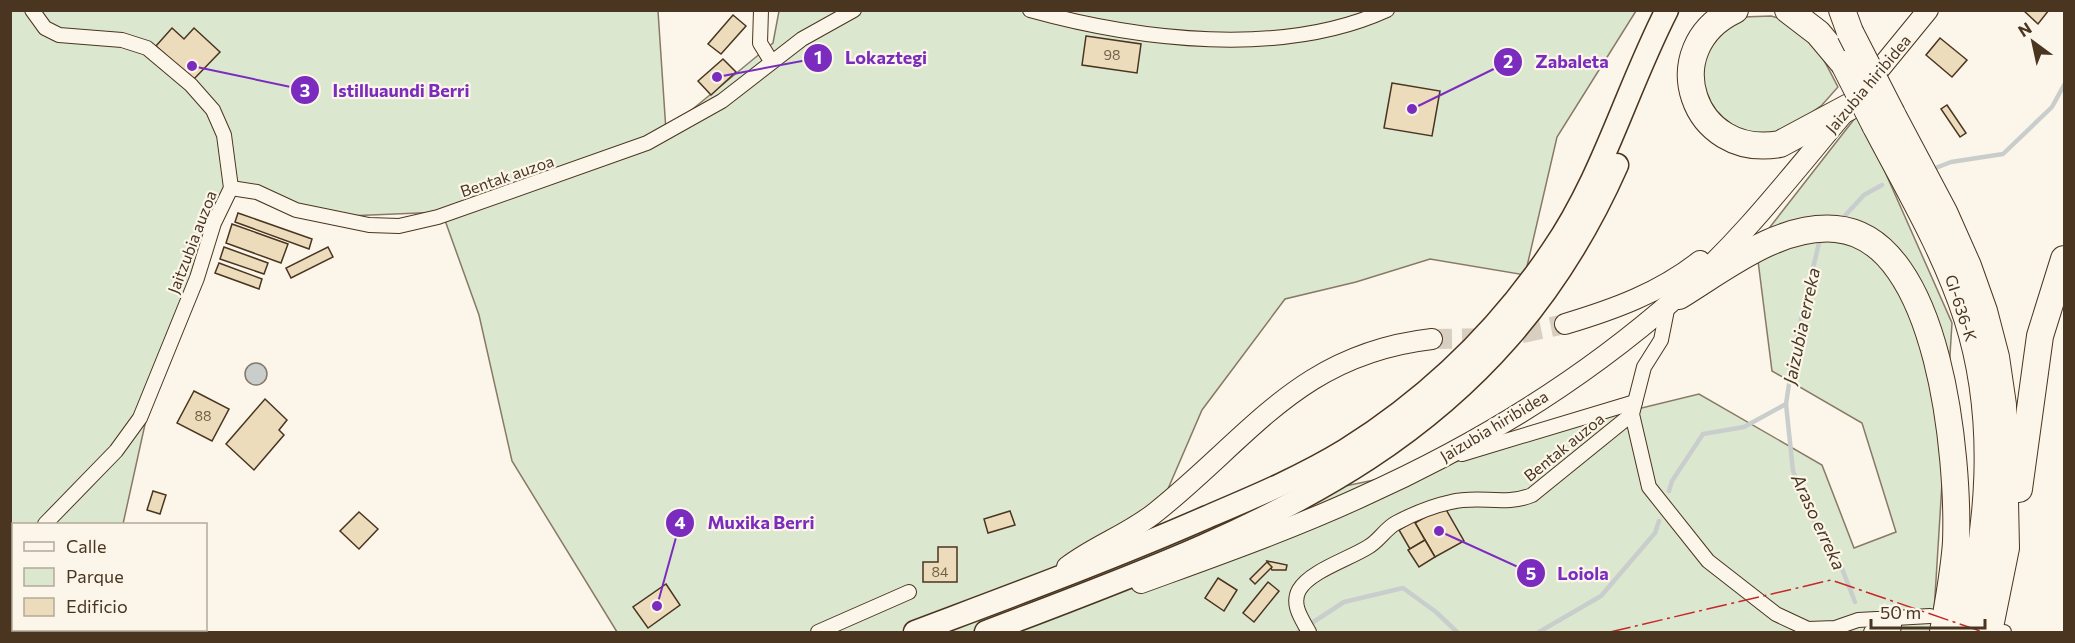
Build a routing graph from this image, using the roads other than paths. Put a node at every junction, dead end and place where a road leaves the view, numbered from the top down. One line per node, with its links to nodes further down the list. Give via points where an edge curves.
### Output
1 (32, 10): 17 (street, Jaitzubia auzoa, via 45,28 59,35 122,40 147,48 191,85 213,111 224,135)
2 (761, 10): 12 (street, via 760,43)
3 (854, 10): 12 (street, Bentak auzoa)
4 (1030, 10): 5 (street, via 1123,30 1187,38 1242,39 1309,35 1363,21)
5 (1387, 10)
6 (1668, 10): 26 (main road, via 1605,156 1572,220 1532,280 1460,361 1405,408 1314,468 1146,544); 27 (main road, via 1618,162 1590,221 1546,292 1480,370 1418,426 1356,468 1241,528)
7 (1735, 10): 14 (highway, via 1707,31 1691,66 1696,103 1714,129 1742,144 1767,146 1792,139)
8 (1788, 10): 13 (highway, via 1814,29)
9 (1819, 10): 13 (highway, GI-636-K)
10 (1928, 10): 14 (main road, Jaizubia hiribidea)
11 (1846, 21): 15 (highway, GI-636-K, bridge)
12 (771, 61): 17 (street, Bentak auzoa, via 722,101 647,143 438,217 399,226 369,225 305,212 257,192)
13 (1844, 64): 15 (highway, GI-636-K, bridge)
14 (1849, 107): 16 (main road, Jaizubia hiribidea)
15 (1883, 119): 25 (highway, GI-636-K, via 1944,212 1984,311 2003,405); 36 (highway, GI-636-K, via 1951,275 1978,363 1989,470 1986,522)
16 (1808, 157): 19 (main road, Jaizubia hiribidea, via 1767,207); 20 (main road, Jaizubia hiribidea, via 1687,271 1627,304)
17 (231, 188): 24 (street, Jaitzubia auzoa, via 140,418 116,451)
18 (2064, 259): 25 (highway, via 2040,336 2019,486)
19 (1674, 300): 22 (street, via 1661,340 1644,367); 23 (main road, Jaizubia hiribidea, via 1545,397); 29 (highway, via 1765,246 1790,234 1814,229 1837,229 1858,235 1894,261 1909,284 1927,330 1951,437 1956,543)
20 (1565, 324)
21 (1432, 339): 26 (main road, via 1375,350 1315,376 1261,417 1154,514 1076,560)
22 (1634, 408): 23 (street); 30 (street, via 1649,487 1708,561 1776,614 1808,629 1835,628 1858,620); 34 (street, Bentak auzoa, via 1532,495 1517,501 1475,498 1418,512 1394,524 1370,546 1309,579 1298,591 1295,605)
23 (1434, 462): 27 (main road, Jaizubia hiribidea, via 1284,530 1141,583)
24 (47, 523)
25 (2006, 548): 37 (highway, GI-636-K)
26 (1051, 580): 32 (main road)
27 (1112, 584): 33 (main road)
28 (909, 592): 31 (street)
29 (1937, 624): 30 (street)
30 (1894, 626): 35 (street)
31 (818, 633)
32 (915, 633)
33 (986, 633)
34 (1308, 633)
35 (1871, 633)
36 (1965, 633)
37 (1989, 633)

